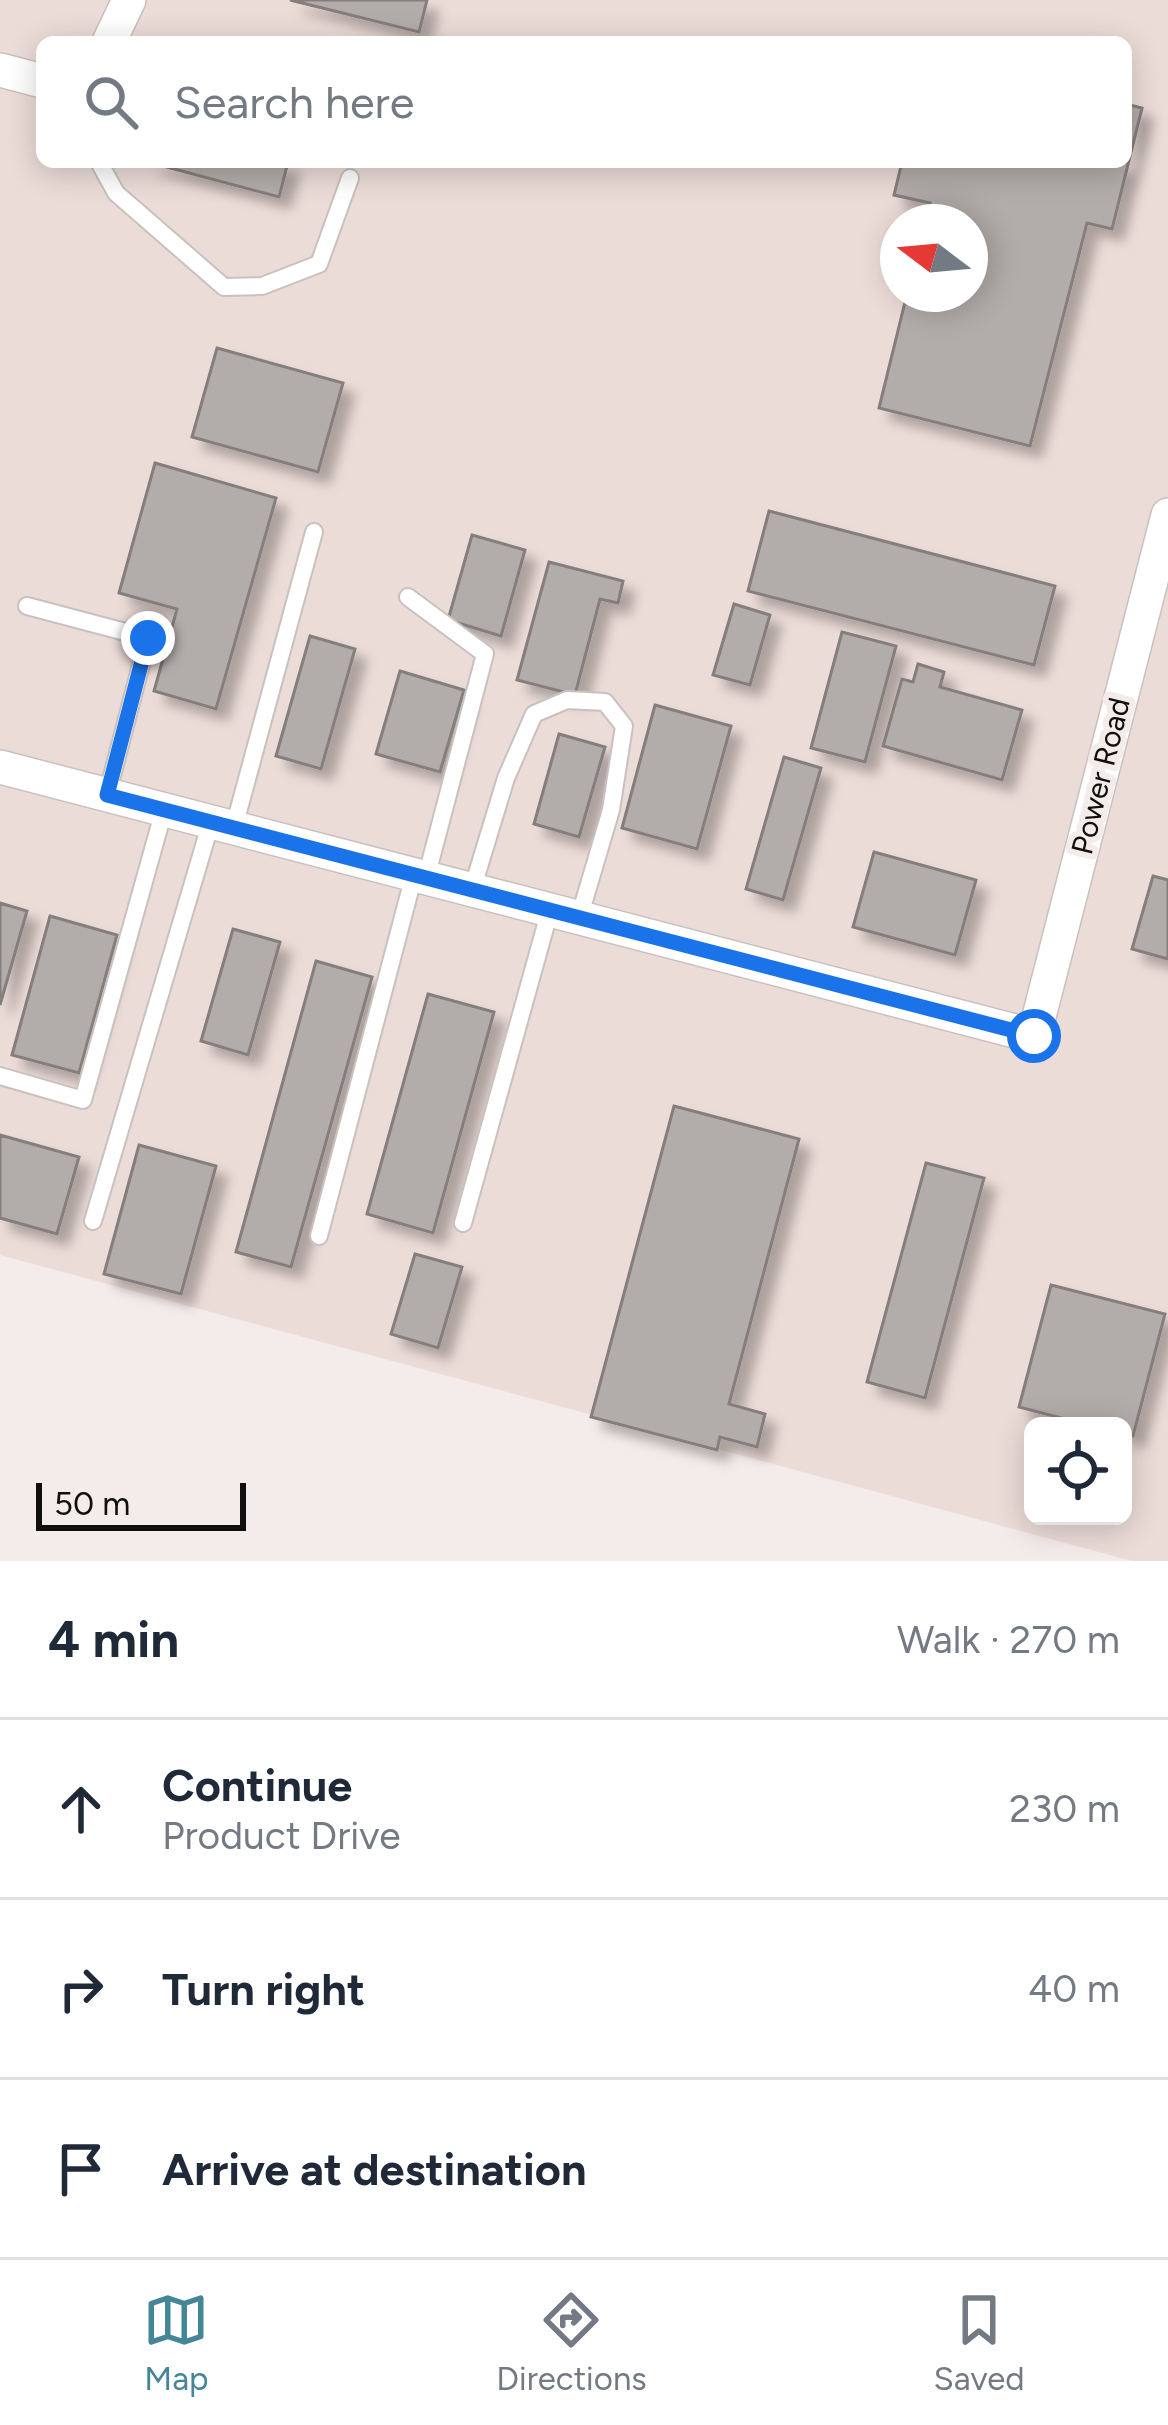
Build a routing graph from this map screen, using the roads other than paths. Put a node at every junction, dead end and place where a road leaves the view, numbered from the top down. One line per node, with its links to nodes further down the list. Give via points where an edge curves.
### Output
1 (129, 0): 2 (street)
2 (112, 36)
3 (0, 70): 4 (street)
4 (36, 79)
5 (102, 168): 6 (lane, via 116,193 224,287 262,286 319,264)
6 (350, 178)
7 (1168, 515): 17 (street, Power Road, via 1034,1036)
8 (314, 532): 14 (lane)
9 (408, 597): 15 (lane, via 485,654)
10 (27, 606): 12 (lane, via 148,638)
11 (0, 767): 12 (street)
12 (107, 795): 13 (street)
13 (164, 810): 14 (street); 18 (lane, via 83,1100)
14 (223, 824): 15 (street); 19 (lane)
15 (420, 876): 16 (street); 21 (lane)
16 (472, 890): 17 (street); 17 (lane, via 534,714 568,700 605,702 624,726 611,810)
17 (564, 914): 20 (lane)
18 (0, 1076)
19 (93, 1221)
20 (463, 1222)
21 (320, 1236)

